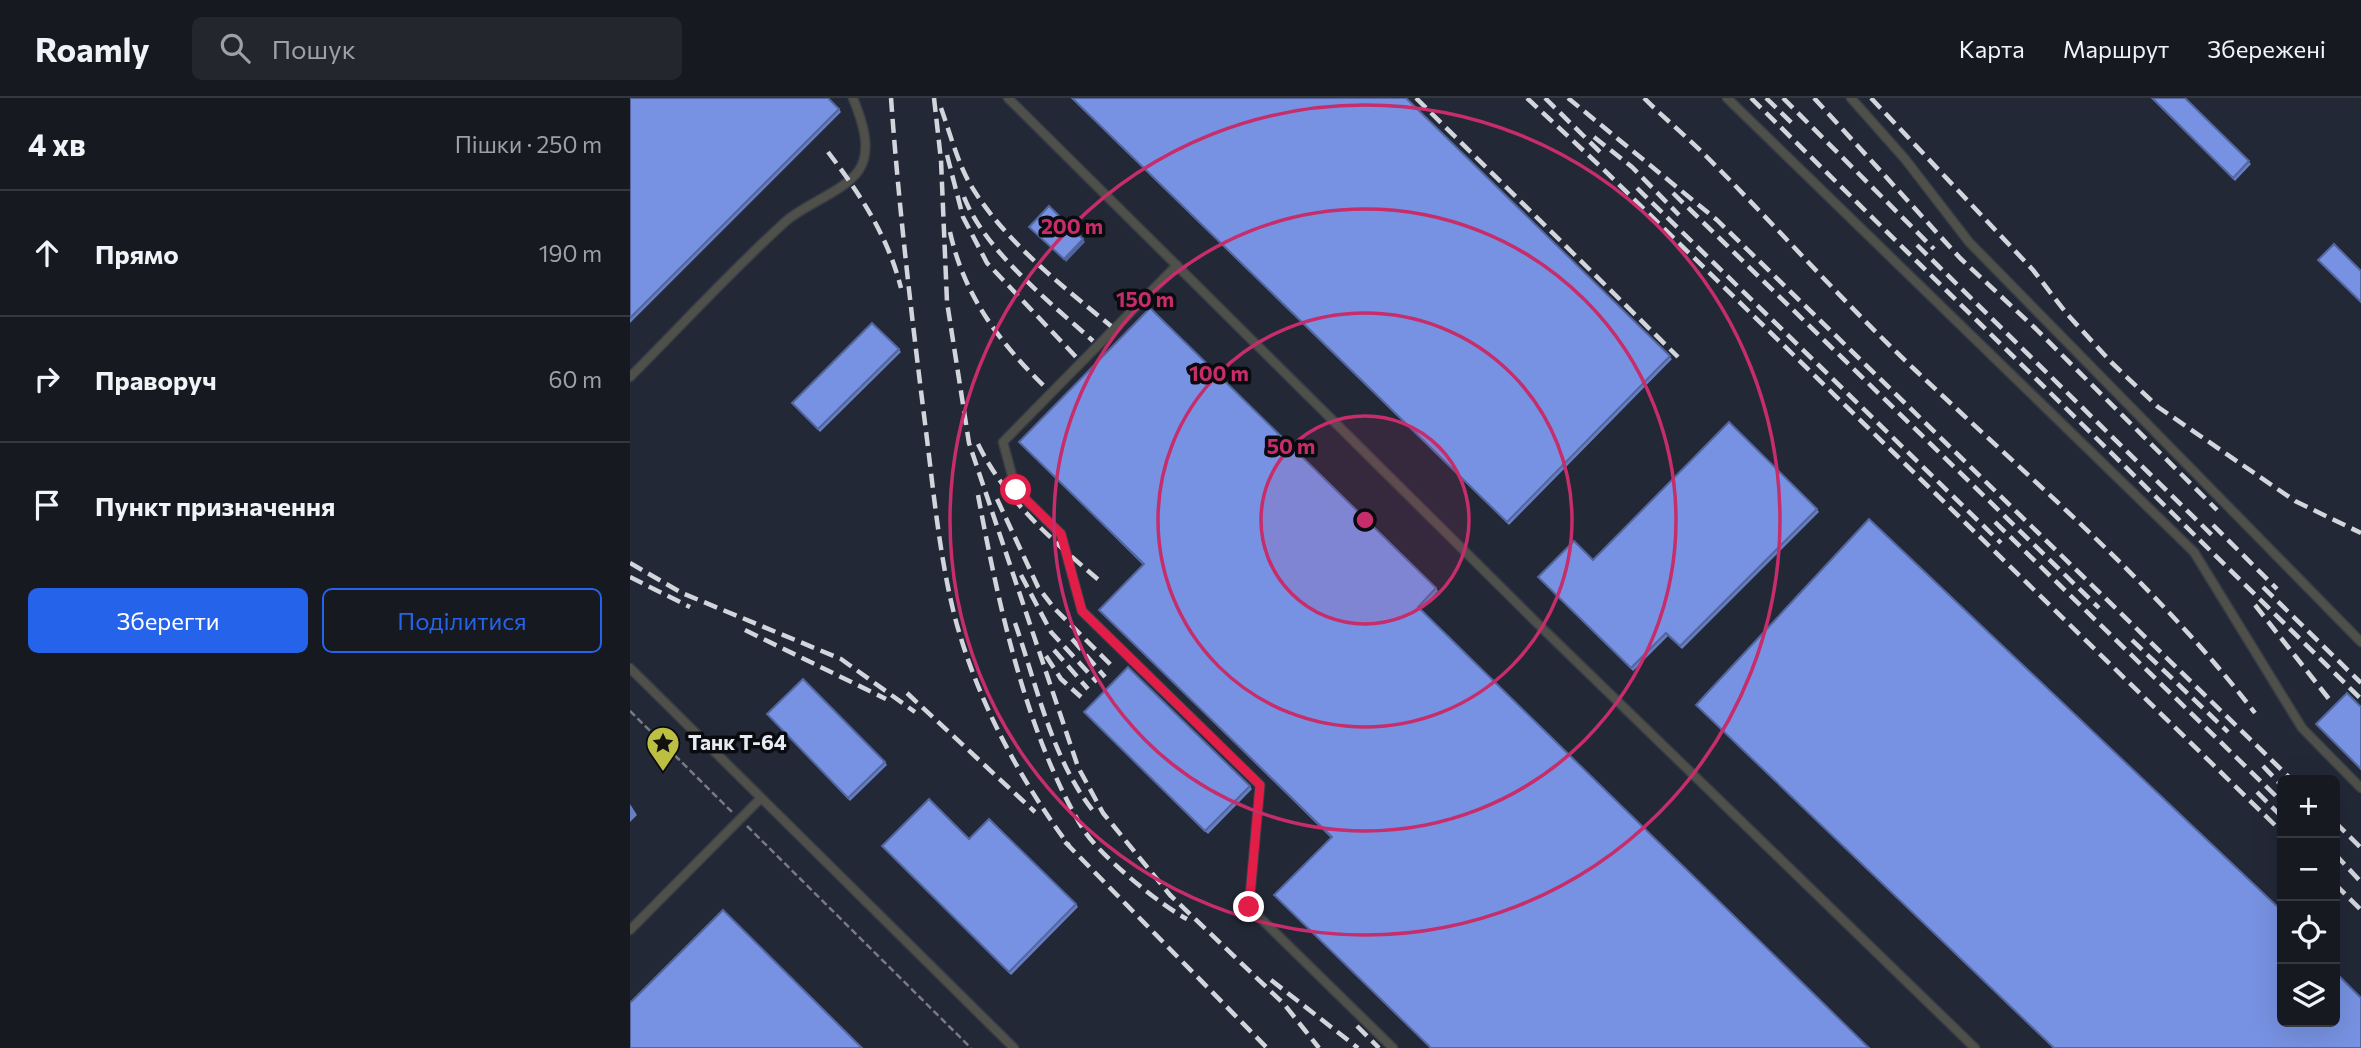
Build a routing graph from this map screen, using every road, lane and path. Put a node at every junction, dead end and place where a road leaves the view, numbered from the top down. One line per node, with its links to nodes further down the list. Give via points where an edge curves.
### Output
1 (853, 98): 6 (lane, via 863,124 865,148 860,169 787,220)
2 (1008, 98): 5 (lane)
3 (1727, 98): 10 (lane, via 2193,552 2301,728)
4 (1851, 98): 7 (lane, via 1969,243)
5 (1177, 265): 16 (lane, via 1003,442 1016,490 1061,534 1082,611 1260,785 1249,907); 17 (lane)
6 (630, 377)
7 (2361, 642)
8 (630, 668): 11 (lane)
9 (630, 711): 12 (path)
10 (2361, 788)
11 (761, 798): 12 (lane); 15 (lane)
12 (740, 820): 13 (lane); 14 (path)
13 (630, 930)
14 (971, 1048)
15 (1014, 1048)
16 (1393, 1048)
17 (1975, 1048)

